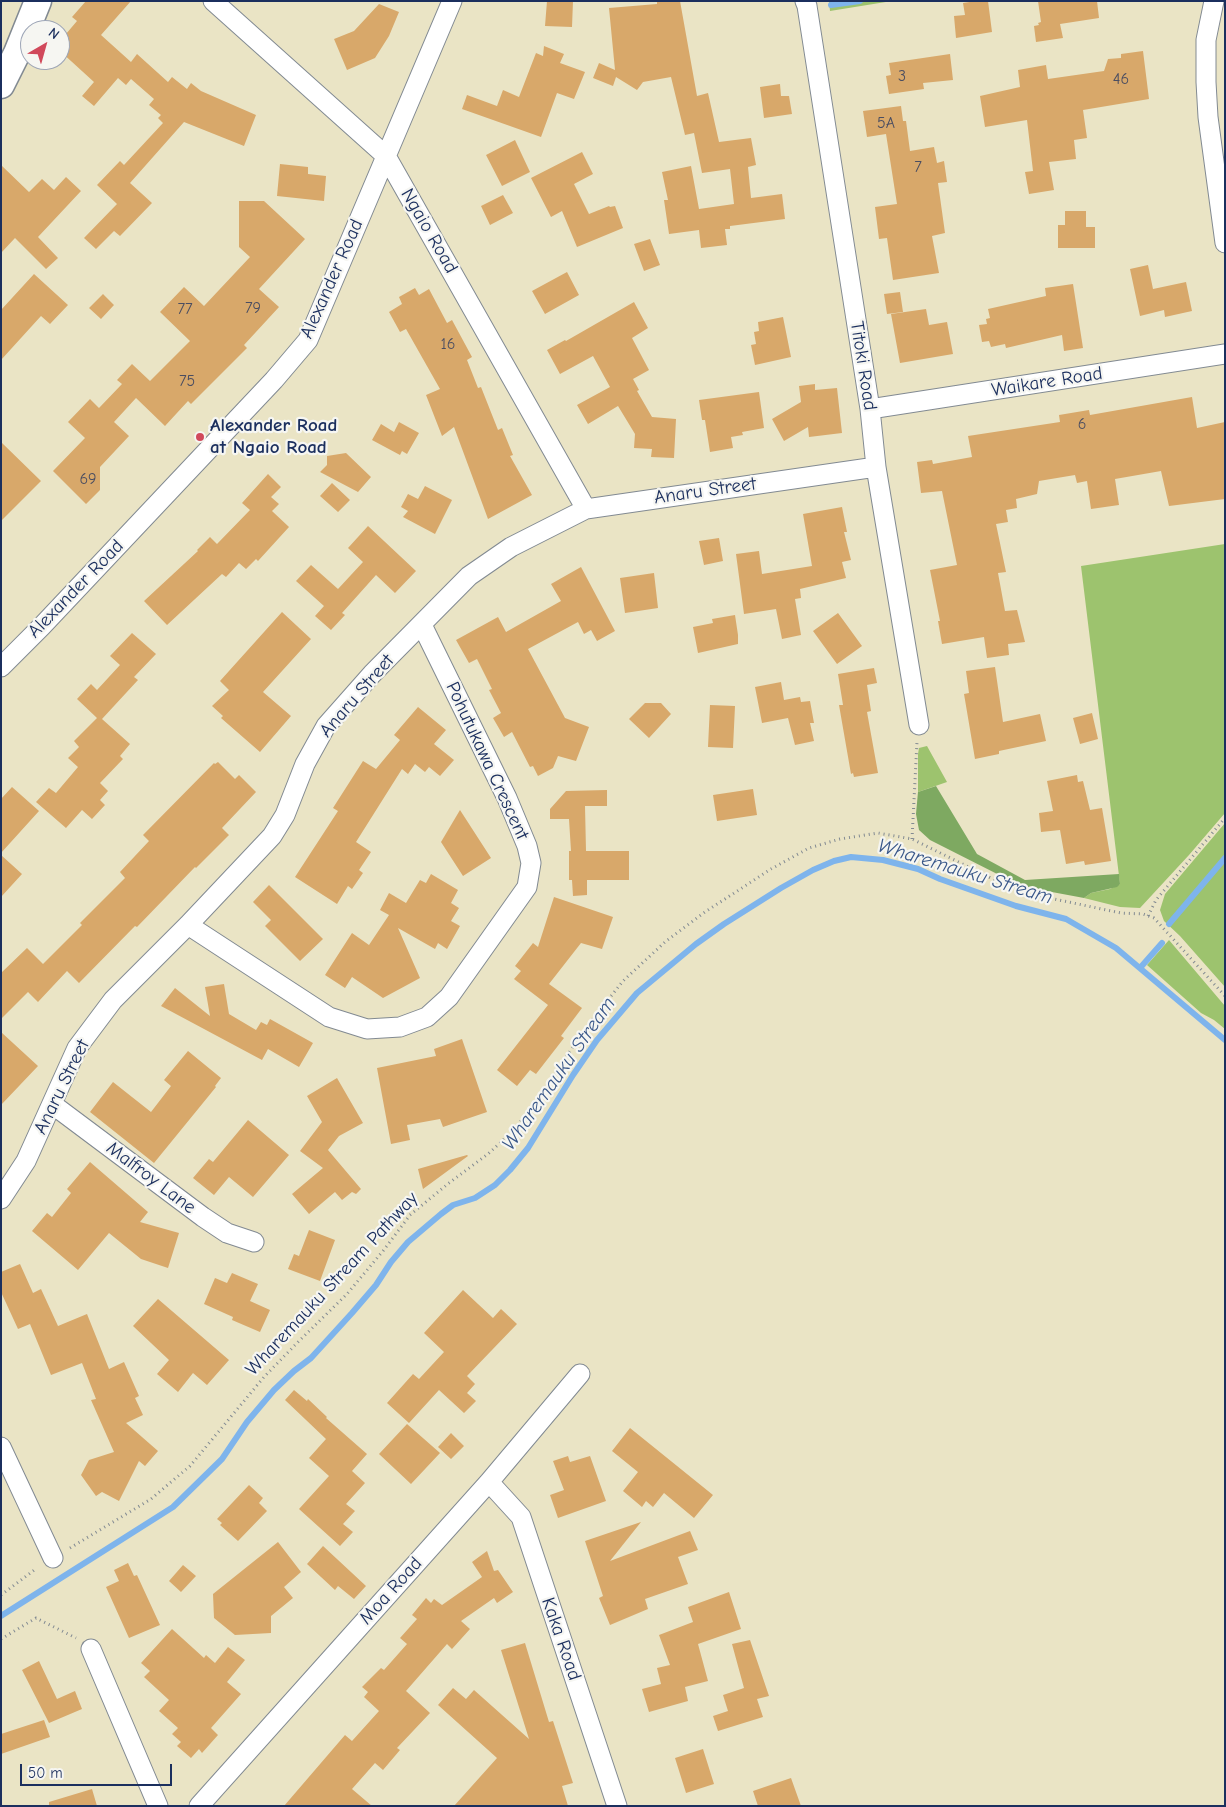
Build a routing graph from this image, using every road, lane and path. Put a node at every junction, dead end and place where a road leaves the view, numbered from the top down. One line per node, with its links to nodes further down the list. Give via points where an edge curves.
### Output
1 (38, 1): 6 (main road)
2 (213, 1): 7 (street, Ngaio Road)
3 (452, 1): 7 (street, Alexander Road)
4 (1214, 1): 8 (street, via 1206,40 1207,101)
5 (806, 4): 10 (street, Titoki Road)
6 (1, 84)
7 (386, 156): 12 (street, Ngaio Road); 14 (street, Alexander Road, via 308,340 274,380)
8 (1225, 243)
9 (1225, 354): 10 (street, Waikare Road)
10 (870, 409): 11 (street, Titoki Road)
11 (876, 467): 12 (street, Anaru Street); 15 (street, Titoki Road)
12 (586, 509): 13 (street, Anaru Street, via 512,547 469,576)
13 (422, 625): 19 (street, Anaru Street, via 326,726 272,836); 19 (street, Pohutukawa Crescent, via 507,798 531,863 527,887 449,997 428,1017 400,1027 367,1029 329,1017)
14 (1, 666)
15 (919, 725): 17 (path)
16 (1225, 818): 18 (path, via 1156,900)
17 (912, 839): 18 (path, Wharemauku Stream Pathway, via 1030,894); 27 (path, Wharemauku Stream Pathway, via 878,833 809,848 705,912 665,942 623,981 514,1130 410,1215 347,1294 264,1377 190,1466 151,1500)
18 (1148, 916): 20 (path, via 1154,918)
19 (188, 925): 21 (street, Anaru Street, via 113,1000 77,1048)
20 (1225, 996)
21 (52, 1104): 22 (street, Anaru Street, via 26,1161); 23 (street, Malfroy Lane, via 227,1233)
22 (1, 1199)
23 (254, 1242)
24 (580, 1374): 26 (street, Moa Road)
25 (1, 1447): 27 (street)
26 (489, 1482): 32 (street, Moa Road); 33 (street, Kaka Road, via 521,1517)
27 (53, 1558): 28 (path, Wharemauku Stream Pathway)
28 (1, 1595)
29 (1, 1639): 30 (path, via 36,1618 71,1634)
30 (91, 1649): 31 (street)
31 (158, 1806)
32 (199, 1806)
33 (617, 1806)

